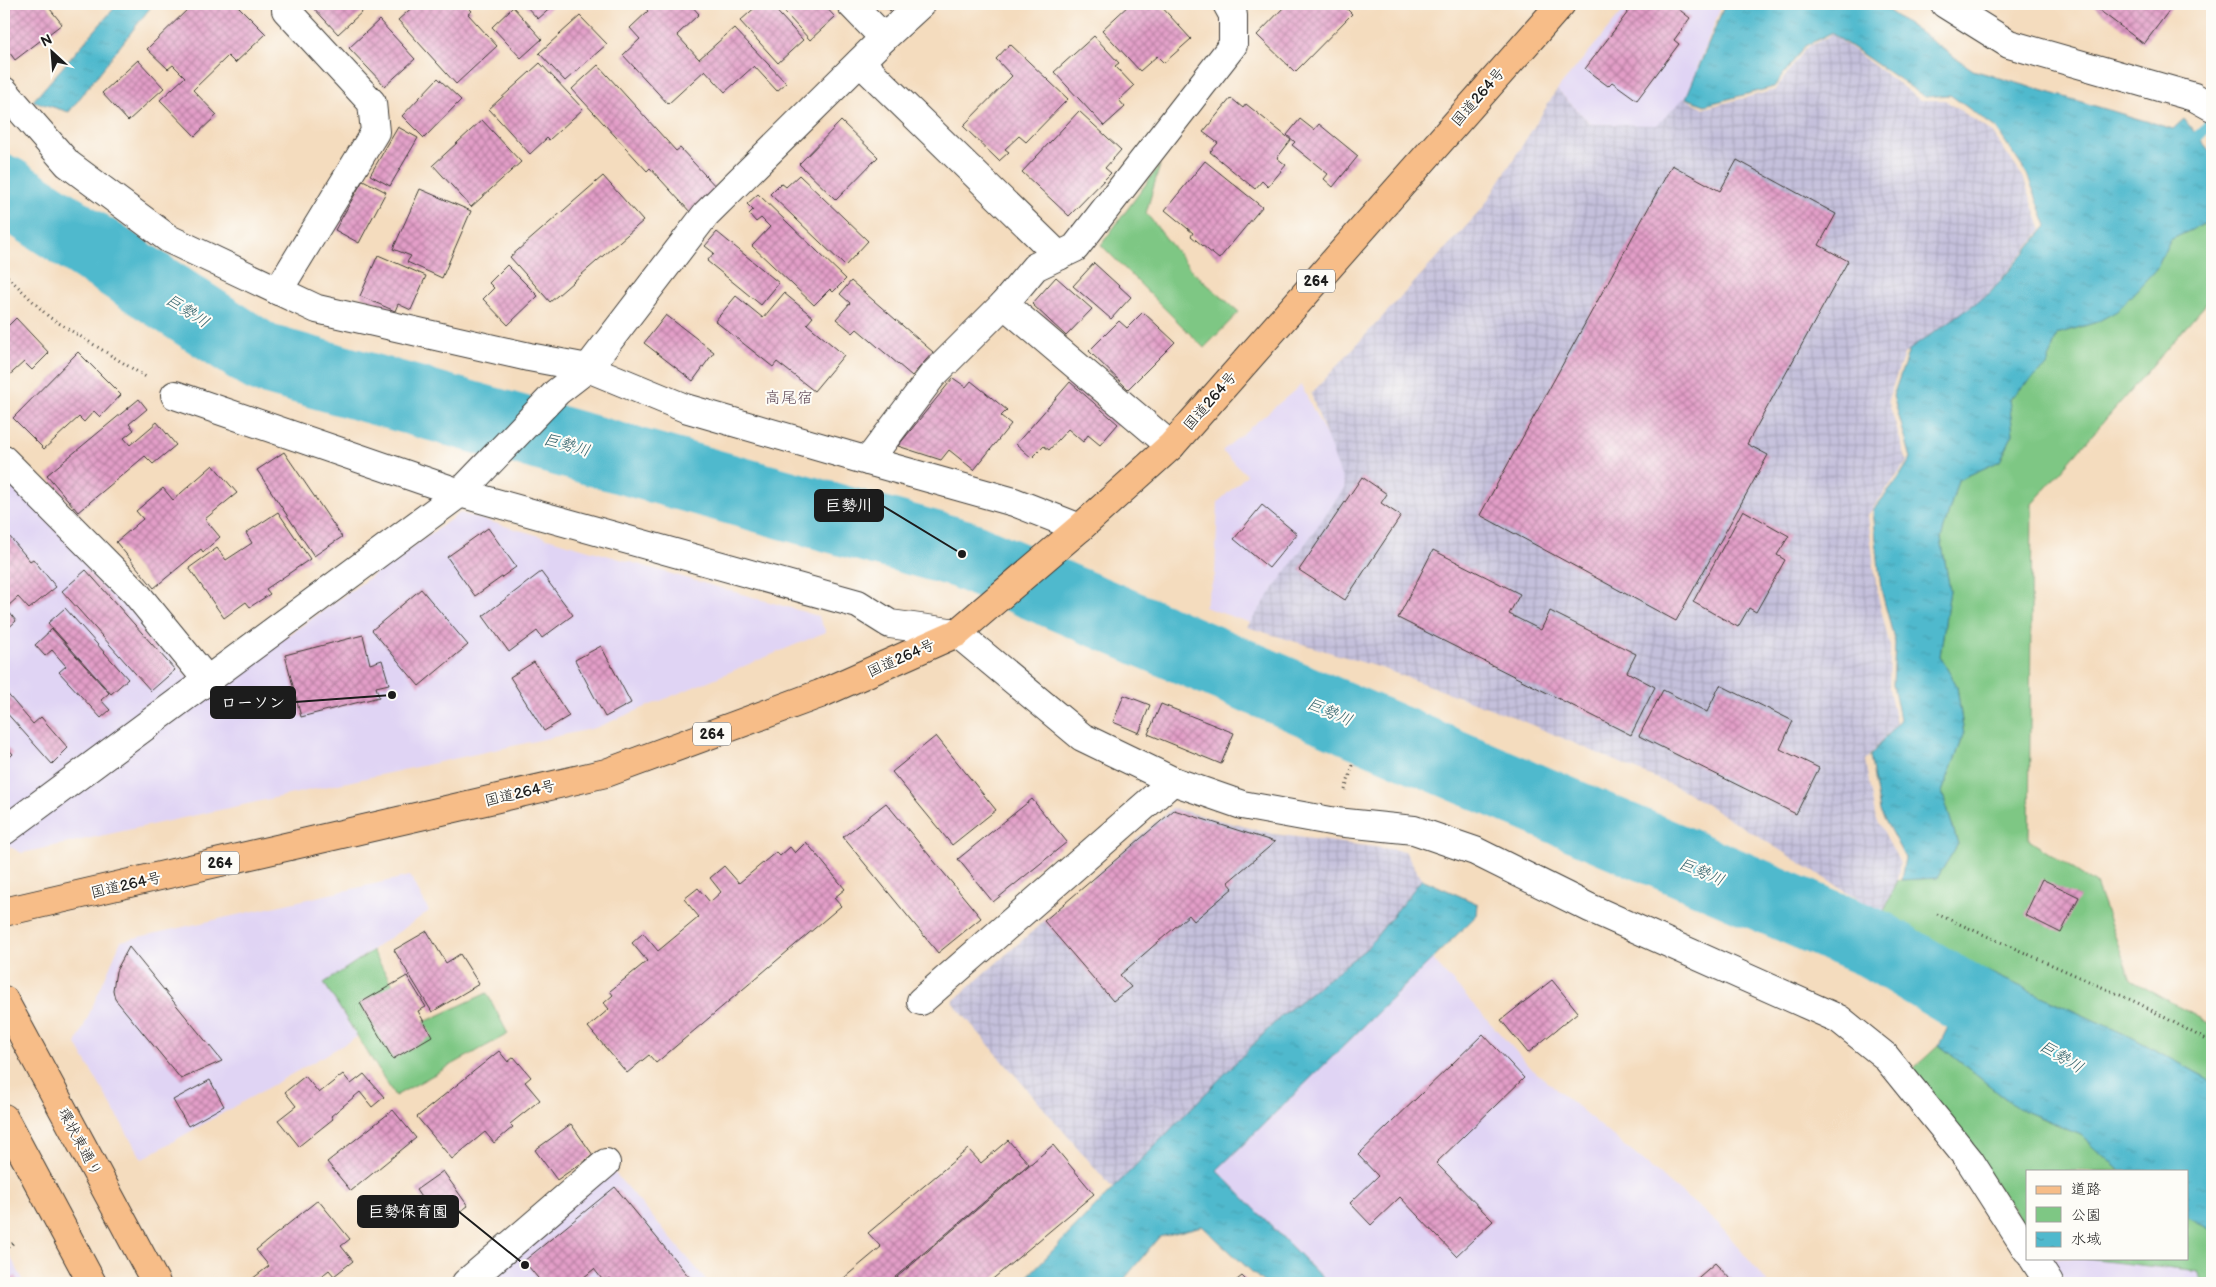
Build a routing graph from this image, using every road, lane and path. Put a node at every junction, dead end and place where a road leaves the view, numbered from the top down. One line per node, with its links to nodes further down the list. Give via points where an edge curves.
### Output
1 (851, 4): 7 (street)
2 (922, 4): 7 (street)
3 (1227, 4): 11 (street, via 1233,15 1233,46 1075,248)
4 (1561, 4): 17 (main road, 国道264号 / 264)
5 (1944, 4): 10 (street, via 2009,44)
6 (286, 10): 13 (street, via 372,103 375,132)
7 (884, 38): 8 (street)
8 (860, 62): 11 (street); 15 (street, via 706,214)
9 (4, 91): 13 (street, via 68,164 169,239)
10 (2203, 102)
11 (1059, 256): 14 (street, via 1035,268)
12 (4, 273): 16 (path, via 50,317)
13 (278, 291): 15 (street, via 317,309)
14 (1004, 304): 17 (street); 19 (street, via 932,376)
15 (588, 368): 19 (street, via 685,408); 20 (street, via 557,392)
16 (175, 395): 20 (street)
17 (1170, 446): 21 (main road, 国道264号 / 264)
18 (4, 460): 23 (street, via 136,592)
19 (868, 461): 21 (street, via 1014,502)
20 (460, 493): 22 (street, via 858,604 890,624); 23 (street)
21 (1080, 528): 22 (main road, 国道264号 / 264)
22 (965, 626): 24 (street, via 1082,737); 26 (main road, 国道264号 / 264, via 820,694 606,773)
23 (207, 680): 25 (street)
24 (1173, 782): 29 (street); 34 (street, via 1242,805 1336,822 1414,830 1475,851 1590,908 1839,1019 1891,1063 1970,1161)
25 (4, 831)
26 (4, 912)
27 (1937, 914): 30 (path, via 2138,1003)
28 (4, 1000): 38 (main road, 環状東通り)
29 (921, 1001)
30 (2212, 1043)
31 (4, 1118): 37 (main road)
32 (606, 1163): 39 (street)
33 (16, 1241): 35 (path)
34 (2026, 1248)
35 (4, 1250)
36 (2033, 1260): 40 (street)
37 (92, 1283)
38 (156, 1283)
39 (466, 1283)
40 (2049, 1283)

